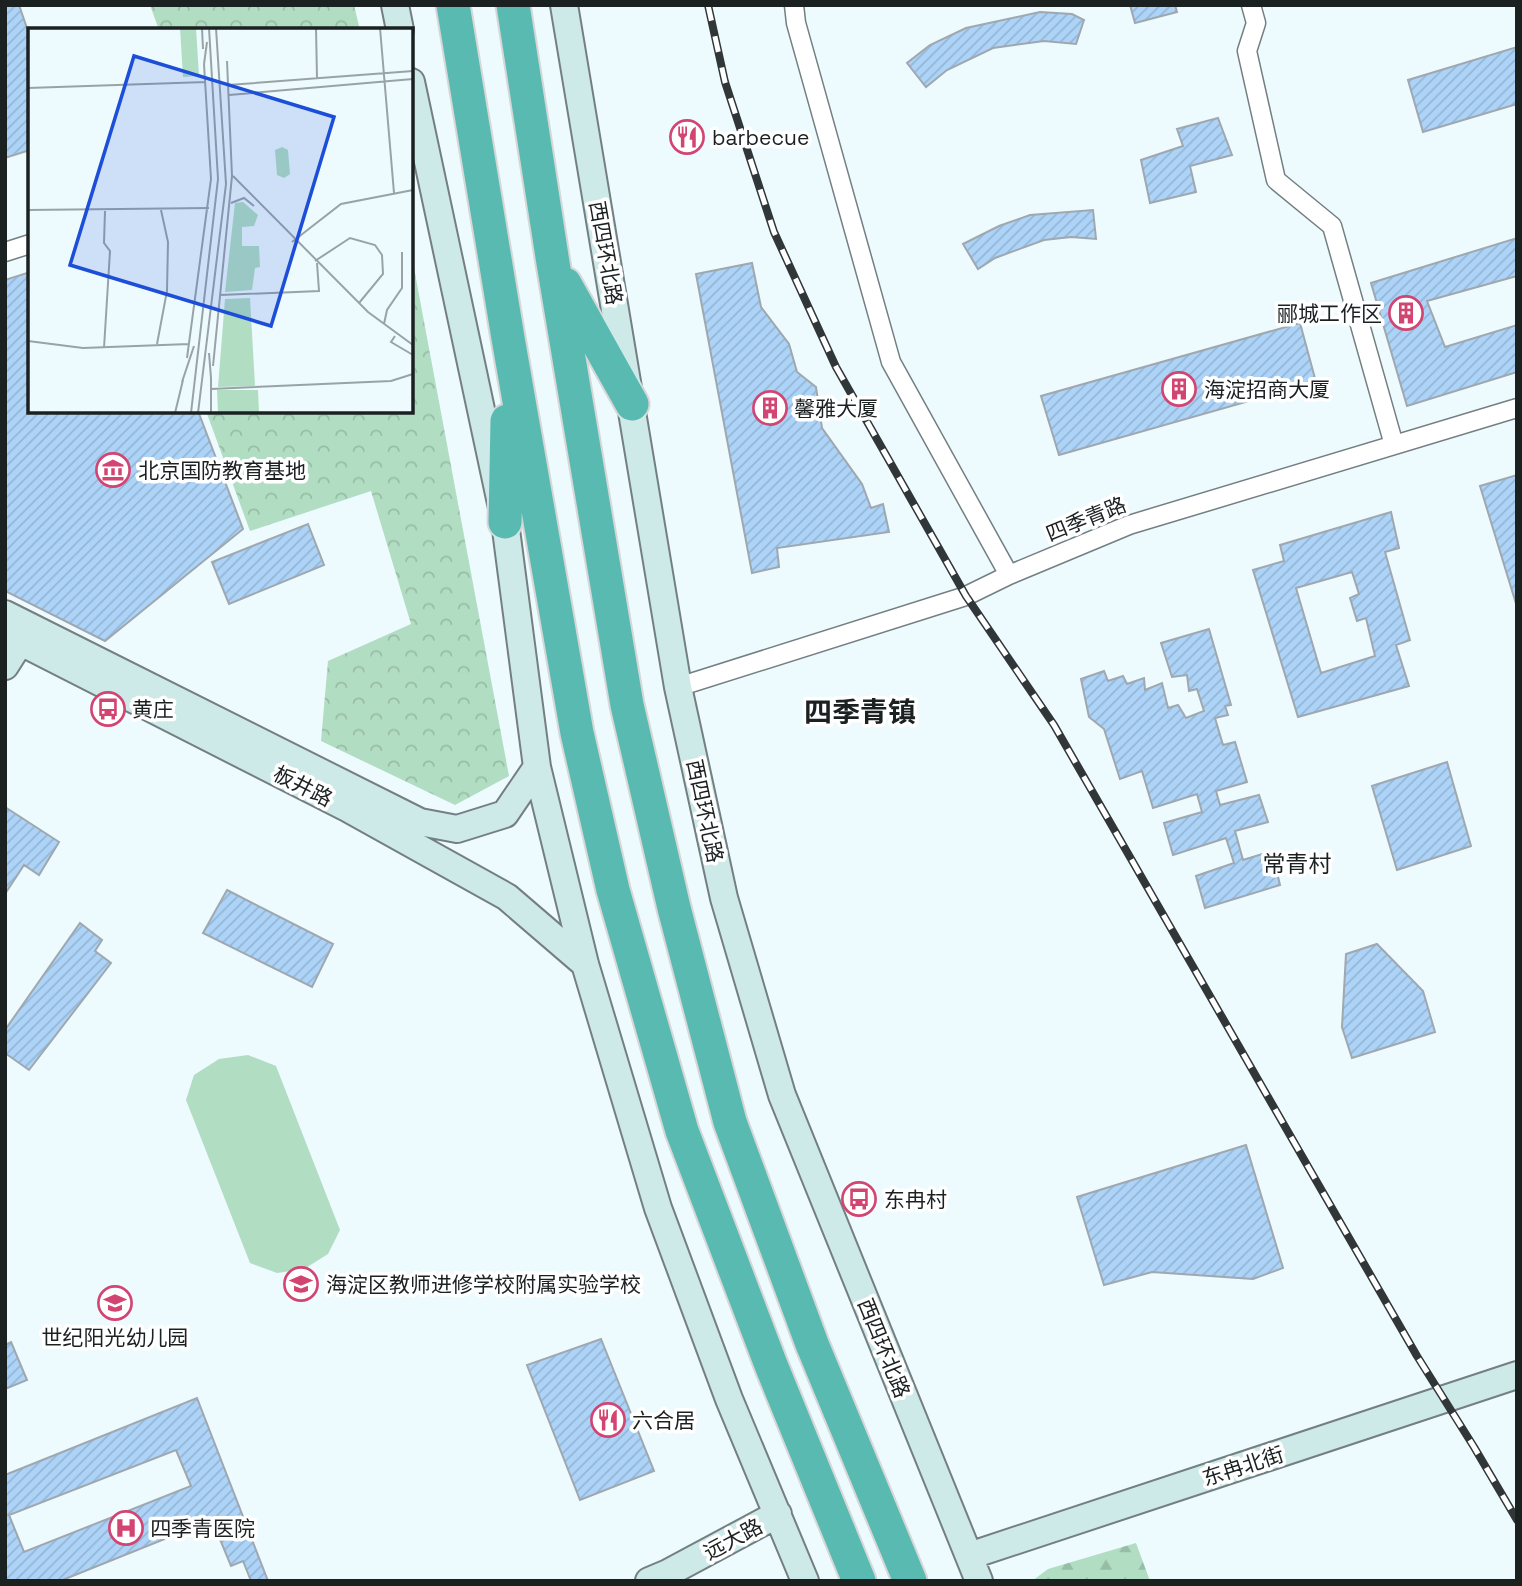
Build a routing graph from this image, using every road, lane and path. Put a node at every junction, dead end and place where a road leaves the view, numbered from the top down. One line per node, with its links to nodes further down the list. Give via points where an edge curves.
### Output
1 (395, 5): 7 (street)
2 (453, 5): 12 (highway)
3 (513, 5): 11 (highway)
4 (565, 5): 13 (street, 西四环北路)
5 (794, 5): 17 (street, via 891,362)
6 (1251, 5): 15 (street, via 1256,23 1247,51 1276,180 1332,226)
7 (400, 28)
8 (413, 99): 16 (street)
9 (28, 245): 10 (street)
10 (5, 252)
11 (553, 263): 13 (highway); 30 (highway, via 627,705 730,1122 812,1343)
12 (508, 338): 16 (highway); 29 (highway, via 577,733 613,890 682,1131)
13 (632, 404): 21 (street, 西四环北路)
14 (1517, 408): 15 (street, 四季青路)
15 (1394, 445): 17 (street, 四季青路, via 1129,525)
16 (505, 522): 22 (street)
17 (1009, 575): 21 (street, 四季青路, via 966,596)
18 (5, 614): 19 (street)
19 (19, 634): 20 (street); 22 (street, via 420,822 457,829 505,814); 23 (street, 板井路, via 507,897)
20 (5, 666)
21 (678, 687): 26 (street, 西四环北路, via 724,898 782,1095)
22 (537, 767): 23 (street)
23 (585, 964): 25 (street, via 658,1208 729,1399)
24 (1517, 1375): 26 (street, 东冉北街)
25 (778, 1514): 27 (street, 远大路); 28 (street)
26 (969, 1556): 31 (street, 西四环北路)
27 (663, 1578)
28 (804, 1581)
29 (859, 1581)
30 (910, 1581)
31 (979, 1581)

